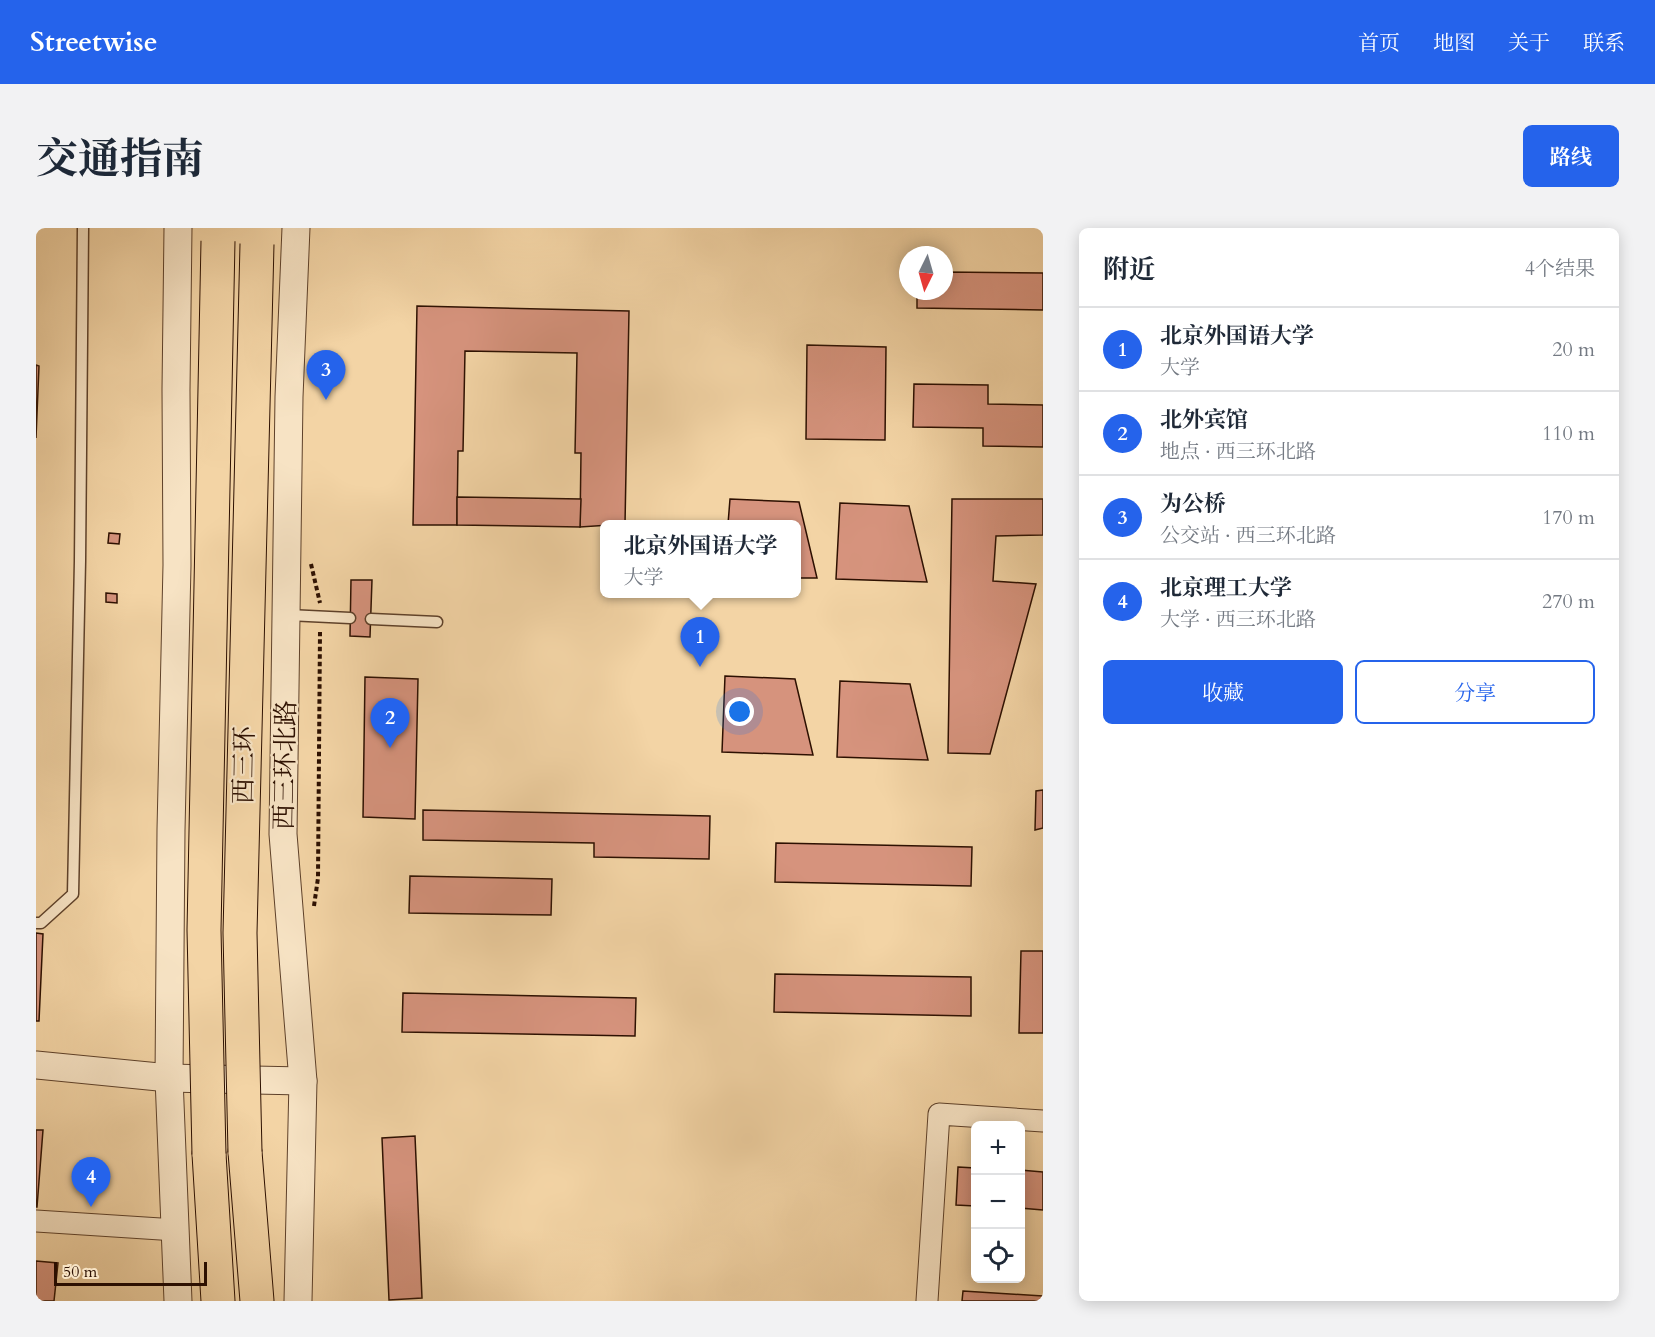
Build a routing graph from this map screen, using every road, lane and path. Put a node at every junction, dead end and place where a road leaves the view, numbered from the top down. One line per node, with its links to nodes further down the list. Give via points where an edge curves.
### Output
1 (83, 228): 13 (lane, via 73,894 41,923)
2 (178, 228): 15 (street)
3 (218, 228): 21 (highway, 西三环, bridge, via 204,930 209,1154)
4 (257, 228): 22 (highway, 西三环, bridge, via 240,933 245,1152)
5 (296, 228): 7 (street, 西三环北路, via 289,397)
6 (310, 560): 8 (path, via 320,594)
7 (287, 615): 8 (lane); 16 (street, 西三环北路, via 283,834)
8 (320, 616): 9 (lane); 12 (path, via 318,878)
9 (350, 618)
10 (371, 619): 11 (lane)
11 (437, 622)
12 (313, 912)
13 (36, 923)
14 (36, 1065): 15 (street)
15 (169, 1078): 16 (street); 19 (street)
16 (303, 1081): 23 (street, 西三环北路)
17 (1043, 1121): 24 (street, via 939,1114)
18 (36, 1221): 19 (street)
19 (176, 1231): 20 (street)
20 (178, 1301)
21 (218, 1301)
22 (257, 1301)
23 (298, 1301)
24 (927, 1301)

